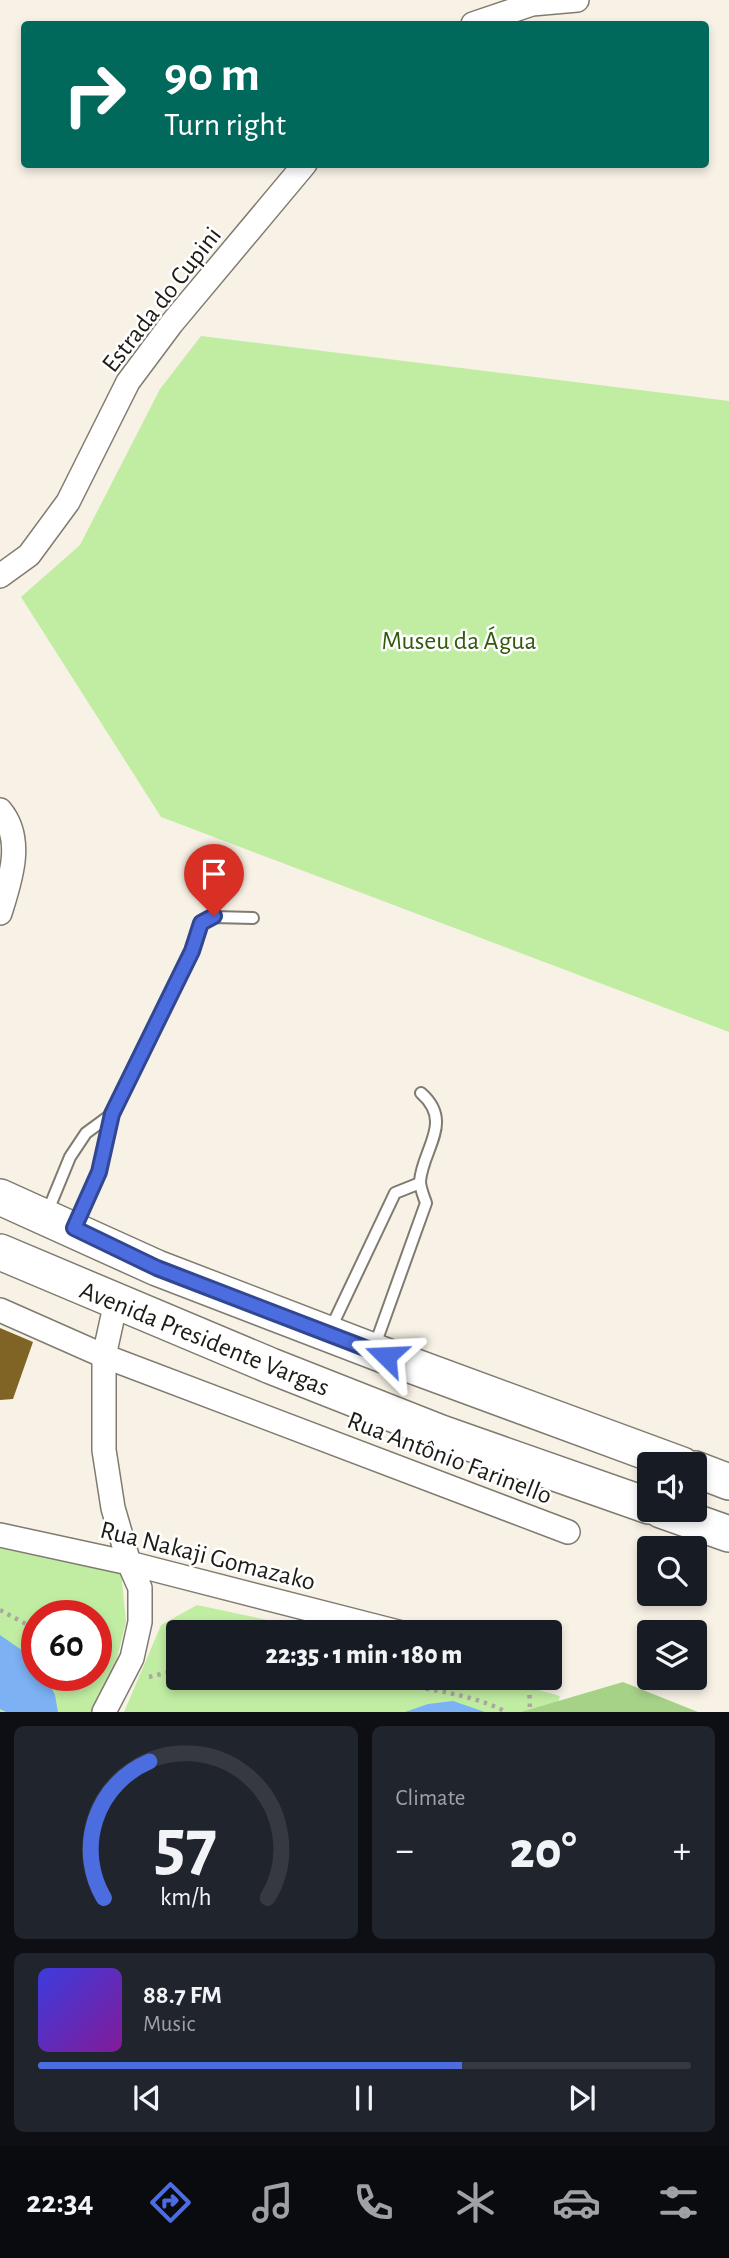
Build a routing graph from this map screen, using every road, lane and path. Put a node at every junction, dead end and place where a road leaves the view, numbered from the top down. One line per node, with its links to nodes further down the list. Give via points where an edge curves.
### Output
1 (577, 0): 2 (street, via 532,4)
2 (482, 21)
3 (302, 168): 4 (street, Estrada do Cupini, via 128,382 68,502 29,555)
4 (0, 576)
5 (0, 810): 6 (street, via 14,841 13,872)
6 (0, 914)
7 (253, 918): 9 (lane, via 214,916 201,923 192,951)
8 (421, 1093): 10 (lane, via 430,1101 438,1121)
9 (112, 1114): 12 (lane, via 99,1172); 12 (lane, via 86,1133 70,1157)
10 (420, 1183): 16 (lane, via 396,1193); 17 (lane, via 426,1203)
11 (0, 1197): 12 (main road, Avenida Presidente Vargas)
12 (60, 1222): 16 (main road, Avenida Presidente Vargas, via 157,1268)
13 (0, 1252): 14 (main road, Avenida Presidente Vargas)
14 (116, 1302): 18 (street); 22 (main road, Avenida Presidente Vargas, via 441,1433)
15 (0, 1310): 18 (street, Rua Antônio Farinello)
16 (328, 1334): 17 (main road, Avenida Presidente Vargas)
17 (373, 1351): 19 (main road, Avenida Presidente Vargas)
18 (104, 1356): 24 (street, Rua Antônio Farinello); 27 (street, via 104,1450 113,1508)
19 (647, 1452)
20 (707, 1474): 21 (main road)
21 (729, 1482)
22 (637, 1502)
23 (695, 1522): 25 (main road)
24 (568, 1532)
25 (729, 1534)
26 (0, 1535): 27 (street, Rua Nakaji Gomazako)
27 (129, 1563): 29 (street, Rua Nakaji Gomazako); 33 (street, via 140,1588 140,1622 132,1658)
28 (0, 1610): 30 (path)
29 (351, 1620)
30 (21, 1621)
31 (432, 1690): 34 (path)
32 (529, 1690): 35 (path)
33 (104, 1712)
34 (506, 1712)
35 (530, 1712)

